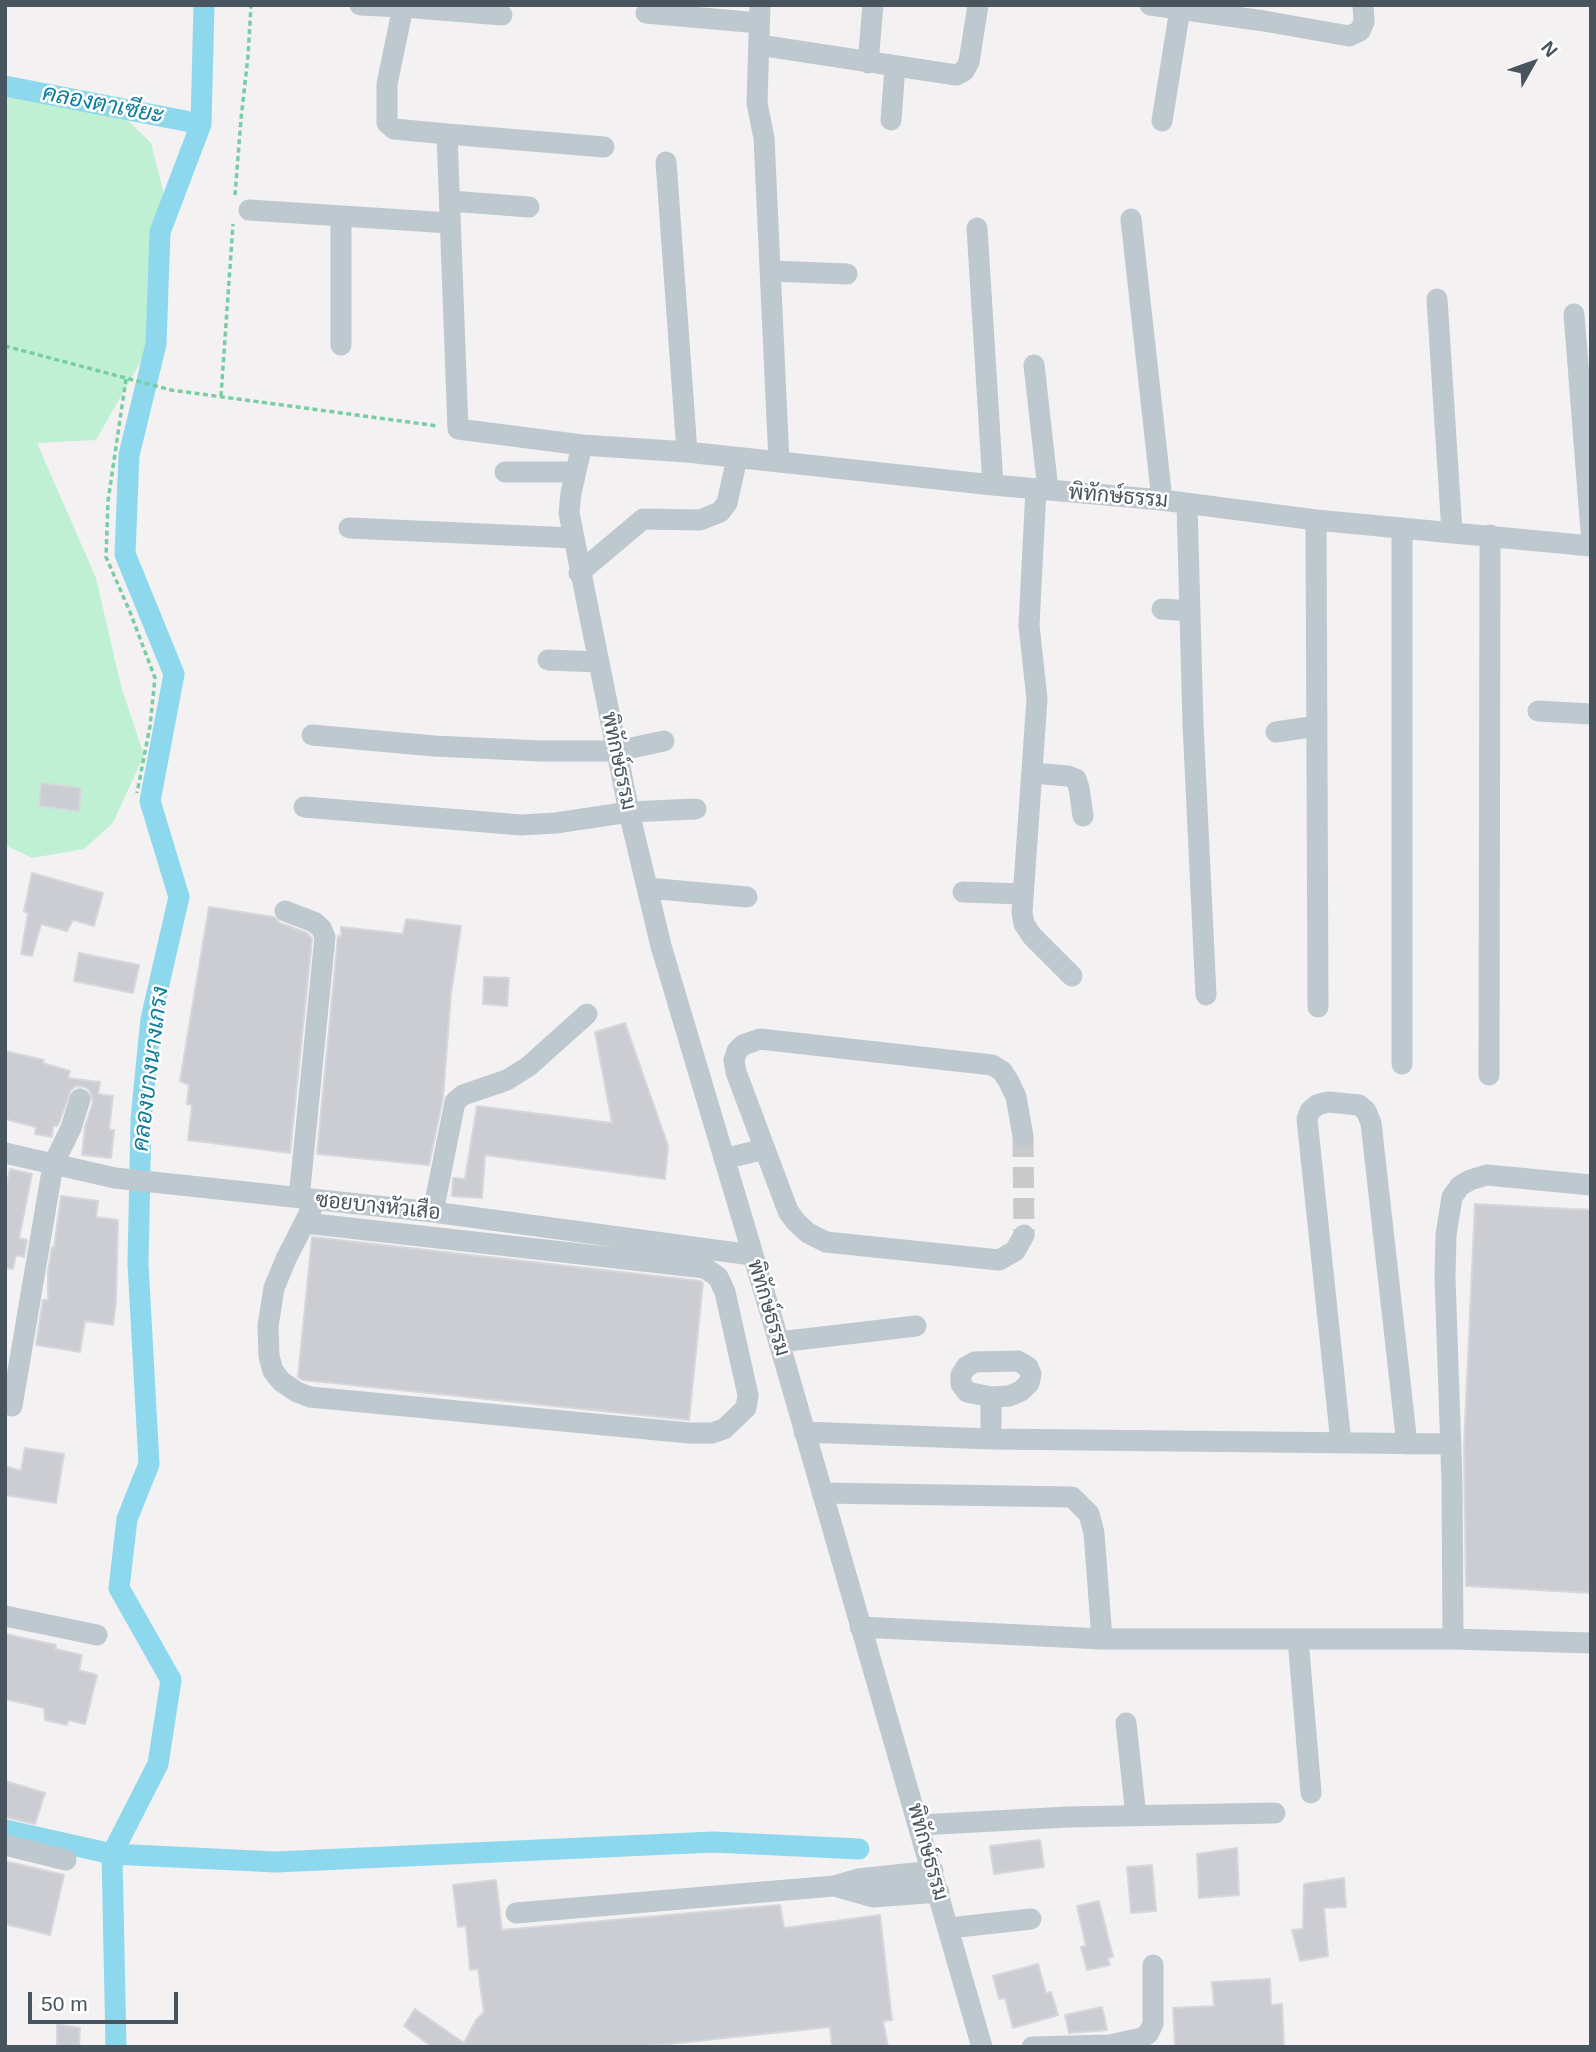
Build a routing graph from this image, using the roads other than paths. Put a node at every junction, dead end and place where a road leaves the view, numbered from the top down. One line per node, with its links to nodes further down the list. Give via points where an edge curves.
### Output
1 (360, 5): 6 (street)
2 (873, 5): 12 (street)
3 (978, 5): 13 (street, via 964,71 946,75)
4 (1150, 5): 7 (street)
5 (1363, 5): 7 (street, via 1360,31 1349,36)
6 (403, 7): 10 (street); 16 (street, via 387,84 387,123 394,129)
7 (1180, 9): 15 (street)
8 (646, 13): 9 (street)
9 (759, 14): 11 (street)
10 (502, 15)
11 (759, 45): 12 (street); 25 (street, via 757,103 764,138)
12 (868, 62): 13 (street)
13 (895, 66): 14 (street)
14 (891, 120)
15 (1162, 121)
16 (447, 134): 17 (street); 21 (street)
17 (604, 147)
18 (666, 162): 32 (street)
19 (529, 207): 21 (street)
20 (239, 209): 22 (street)
21 (450, 212): 22 (street); 31 (street, via 458,429)
22 (341, 217): 29 (street)
23 (1131, 219): 39 (street)
24 (977, 228): 37 (street)
25 (771, 271): 26 (street); 34 (street)
26 (847, 274)
27 (1437, 299): 45 (street)
28 (1574, 314): 44 (street)
29 (341, 345)
30 (1034, 365): 38 (street)
31 (582, 445): 32 (street, พิทักษ์ธรรม); 36 (street, พิทักษ์ธรรม)
32 (687, 452): 33 (street, พิทักษ์ธรรม)
33 (737, 458): 34 (street, พิทักษ์ธรรม); 49 (street, via 727,503 720,512 700,520 643,519)
34 (779, 462): 37 (street, พิทักษ์ธรรม)
35 (505, 471): 36 (street)
36 (576, 472): 47 (street, พิทักษ์ธรรม, via 569,513)
37 (993, 485): 38 (street, พิทักษ์ธรรม)
38 (1042, 490): 39 (street, พิทักษ์ธรรม); 61 (street, via 1029,625 1037,699)
39 (1162, 500): 40 (street, พิทักษ์ธรรม)
40 (1186, 504): 41 (street, พิทักษ์ธรรม); 51 (street)
41 (1316, 520): 43 (street, พิทักษ์ธรรม); 56 (street)
42 (349, 528): 47 (street)
43 (1402, 528): 45 (street, พิทักษ์ธรรม); 75 (street)
44 (1591, 531)
45 (1452, 532): 46 (street, พิทักษ์ธรรม)
46 (1490, 535): 48 (street, พิทักษ์ธรรม); 76 (street)
47 (573, 538): 49 (street, พิทักษ์ธรรม)
48 (1591, 546)
49 (579, 573): 53 (street, พิทักษ์ธรรม)
50 (1162, 609): 51 (street)
51 (1190, 611): 72 (street)
52 (548, 660): 53 (street)
53 (598, 662): 60 (street, พิทักษ์ธรรม)
54 (1538, 711): 55 (street)
55 (1591, 714)
56 (1317, 726): 57 (street); 73 (street)
57 (1276, 732)
58 (312, 735): 60 (street, via 434,746)
59 (664, 741): 60 (street)
60 (617, 751): 64 (street, พิทักษ์ธรรม)
61 (1033, 773): 65 (street, via 1076,779); 68 (street)
62 (304, 807): 64 (street, via 521,825)
63 (696, 809): 64 (street)
64 (629, 812): 66 (street, พิทักษ์ธรรม)
65 (1083, 816)
66 (647, 888): 69 (street); 81 (street, พิทักษ์ธรรม)
67 (963, 892): 68 (street)
68 (1023, 894): 71 (street, via 1024,924)
69 (747, 897)
70 (285, 911): 84 (street, via 314,922 325,937)
71 (1072, 976)
72 (1206, 995)
73 (1318, 1007)
74 (587, 1014): 85 (street, via 529,1066 455,1102)
75 (1402, 1064)
76 (1489, 1075)
77 (80, 1099): 82 (street)
78 (1023, 1136): 79 (street, via 1016,1097 1002,1071 992,1065 760,1039 743,1045 734,1060)
79 (764, 1149): 81 (street); 87 (street, via 788,1211 808,1233 827,1242 999,1260 1015,1251)
80 (5, 1153): 82 (street, ซอยบางหัวเสือ)
81 (724, 1159): 88 (street, พิทักษ์ธรรม)
82 (53, 1166): 84 (street, ซอยบางหัวเสือ, via 114,1178); 92 (street)
83 (1591, 1185): 97 (street, via 1487,1175 1460,1186 1452,1197 1445,1277)
84 (308, 1199): 85 (street, ซอยบางหัวเสือ); 86 (street)
85 (433, 1212): 88 (street, ซอยบางหัวเสือ)
86 (305, 1223): 86 (street, via 705,1268 718,1277 726,1292 748,1395 746,1408 724,1429 689,1433 310,1397 282,1382 273,1371 268,1326 274,1288)
87 (1024, 1235)
88 (752, 1255): 90 (street, พิทักษ์ธรรม)
89 (916, 1326): 90 (street)
90 (779, 1342): 93 (street, พิทักษ์ธรรม)
91 (991, 1397): 94 (street)
92 (12, 1406)
93 (804, 1432): 94 (street); 98 (street, พิทักษ์ธรรม)
94 (991, 1439): 95 (street)
95 (1341, 1443): 96 (street); 96 (street, via 1307,1119 1317,1105 1328,1102 1359,1105 1371,1122)
96 (1407, 1444): 97 (street)
97 (1451, 1444): 104 (street)
98 (822, 1493): 100 (street, พิทักษ์ธรรม); 102 (street, via 1072,1497 1089,1514 1094,1533)
99 (5, 1616): 101 (street)
100 (860, 1627): 102 (street); 110 (street, พิทักษ์ธรรม)
101 (97, 1635)
102 (1101, 1639): 103 (street)
103 (1298, 1639): 104 (street); 107 (street)
104 (1453, 1639): 105 (street)
105 (1591, 1643)
106 (1126, 1723): 109 (street)
107 (1311, 1793)
108 (1275, 1813): 109 (street)
109 (1136, 1816): 110 (street)
110 (920, 1825): 113 (street, พิทักษ์ธรรม)
111 (5, 1845): 112 (street)
112 (66, 1860)
113 (936, 1882): 114 (street, via 858,1879 834,1886); 116 (street, พิทักษ์ธรรม)
114 (516, 1913)
115 (1031, 1919): 116 (street)
116 (949, 1928): 118 (street, พิทักษ์ธรรม)
117 (1153, 1965): 119 (street, via 1153,2024 1148,2034 1110,2045)
118 (982, 2047)
119 (1032, 2047)

